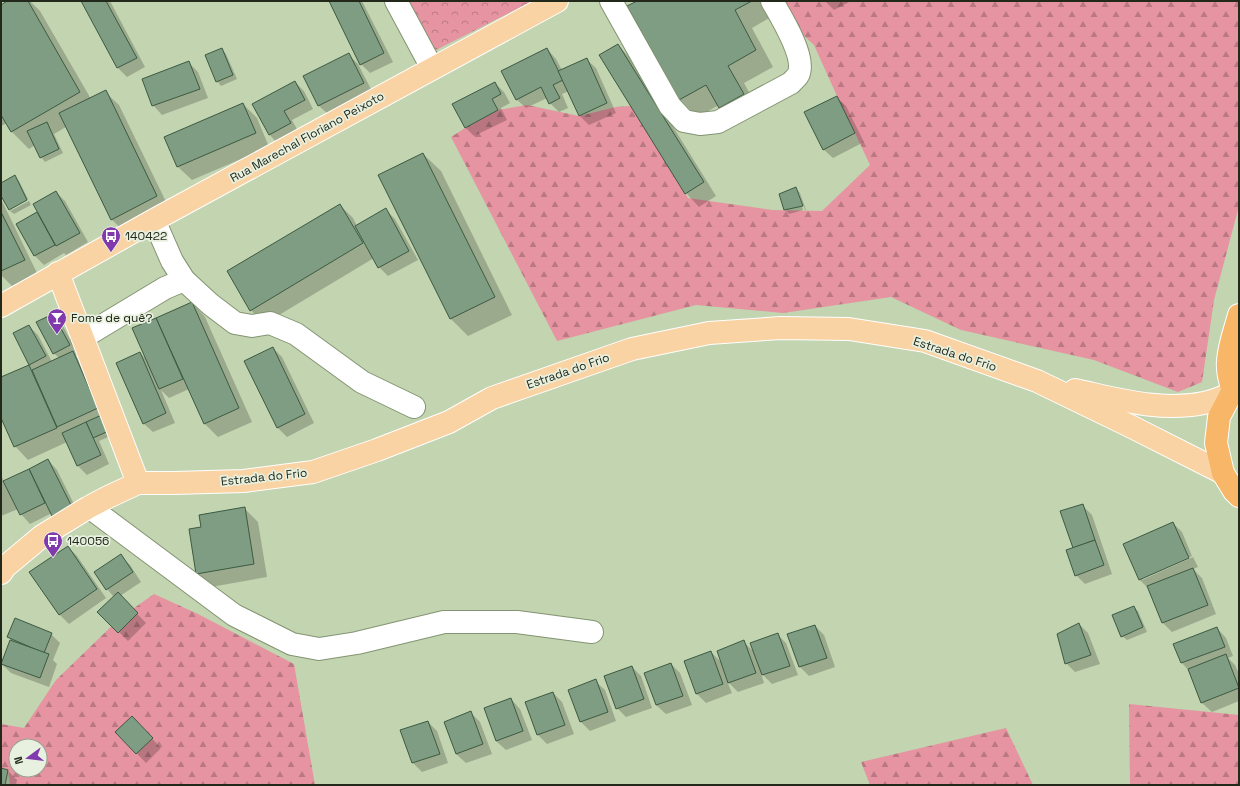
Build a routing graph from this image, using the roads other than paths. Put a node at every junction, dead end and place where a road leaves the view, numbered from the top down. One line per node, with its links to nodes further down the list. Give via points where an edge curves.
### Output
1 (396, 1): 5 (street)
2 (557, 1): 5 (main road, Rua Marechal Floriano Peixoto)
3 (611, 1): 4 (street, via 670,106 684,121 700,124 718,122 791,83 799,74 800,62 792,37)
4 (772, 1)
5 (432, 68): 6 (main road, Rua Marechal Floriano Peixoto)
6 (154, 220): 7 (main road, Rua Marechal Floriano Peixoto); 8 (street, via 172,261)
7 (58, 273): 9 (main road, Rua Marechal Floriano Peixoto); 11 (main road)
8 (184, 280): 11 (street, via 165,288); 14 (street, via 235,323 252,326 270,323 296,334 362,382)
9 (1, 306)
10 (1239, 315): 13 (highway, via 1228,361 1229,376)
11 (82, 338): 15 (main road)
12 (1037, 382): 13 (main road, Estrada do Frio, via 1146,405 1205,403); 15 (main road, Estrada do Frio, via 925,341 849,329 781,328 709,333 632,349 492,398 449,422 312,472 244,480); 16 (main road, Estrada do Frio, via 1132,427)
13 (1234, 390): 16 (highway, via 1219,417 1216,443)
14 (414, 407)
15 (138, 483): 17 (main road, Estrada do Frio)
16 (1234, 492)
17 (89, 507): 18 (main road, Estrada do Frio, via 42,536 5,566); 19 (street, via 234,615 292,644 319,649 358,643 444,622 517,622)
18 (1, 573)
19 (592, 632)

